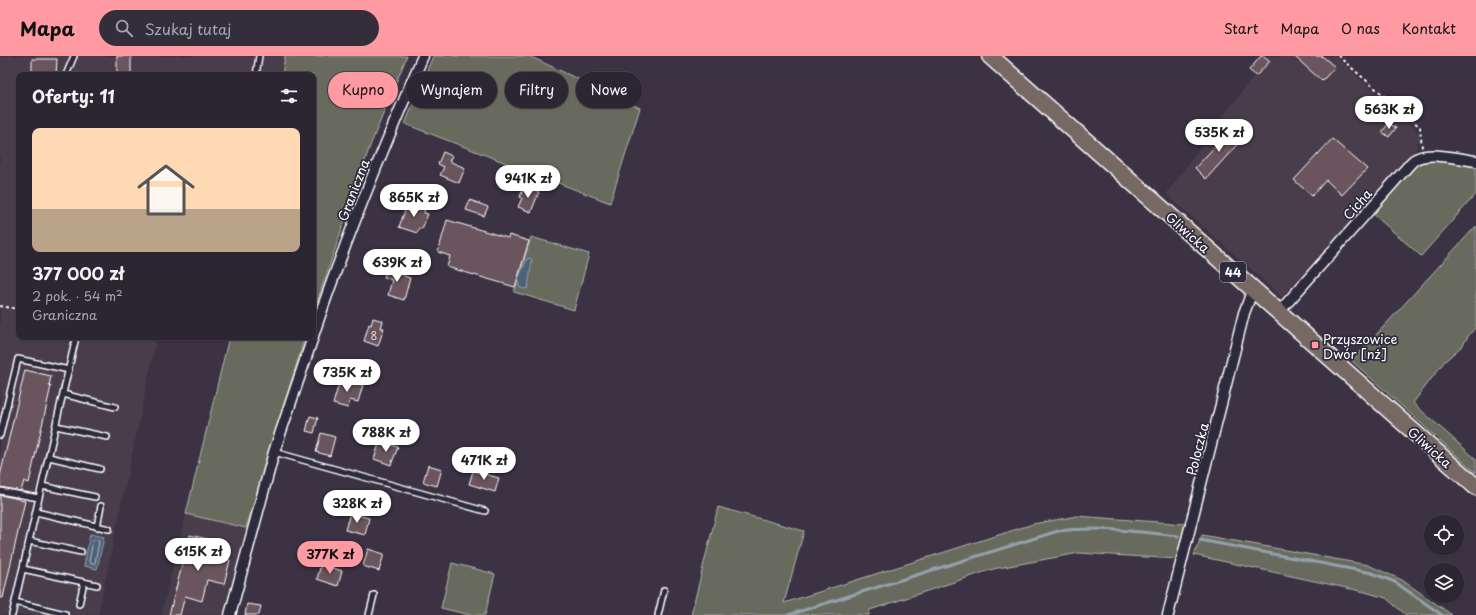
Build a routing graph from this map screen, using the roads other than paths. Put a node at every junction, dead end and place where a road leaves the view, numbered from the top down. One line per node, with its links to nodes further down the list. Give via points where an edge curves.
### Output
1 (74, 56): 5 (lane)
2 (259, 56): 6 (lane)
3 (423, 56): 10 (street, Graniczna, via 369,181)
4 (990, 56): 8 (main road, Gliwicka / 44)
5 (67, 72)
6 (256, 72)
7 (1476, 161): 9 (street, Cicha, via 1438,155 1416,159)
8 (1253, 289): 9 (main road, Gliwicka / 44); 46 (street, Poloczka, via 1244,313)
9 (1279, 312): 23 (main road, Gliwicka / 44)
10 (316, 327)
11 (75, 340): 13 (lane)
12 (312, 340): 19 (street, Graniczna)
13 (69, 370): 14 (lane); 17 (lane, via 18,359)
14 (64, 394): 15 (lane); 16 (lane)
15 (115, 407)
16 (56, 426): 18 (lane); 20 (lane)
17 (0, 435)
18 (107, 437)
19 (274, 452): 28 (lane); 43 (street, Graniczna)
20 (49, 457): 21 (lane); 22 (lane)
21 (100, 469)
22 (42, 486): 25 (lane); 26 (lane)
23 (1476, 488)
24 (0, 490): 26 (lane)
25 (95, 497)
26 (39, 498): 29 (lane)
27 (101, 506): 30 (lane)
28 (485, 511)
29 (36, 512): 30 (lane); 32 (lane)
30 (97, 527): 31 (lane)
31 (109, 530)
32 (29, 541): 33 (lane); 34 (lane)
33 (81, 552)
34 (23, 569): 35 (lane); 39 (lane)
35 (84, 582): 36 (lane); 40 (lane)
36 (97, 585)
37 (664, 590): 45 (lane)
38 (374, 595): 44 (lane)
39 (15, 602): 41 (lane); 42 (lane)
40 (79, 604)
41 (65, 614)
42 (12, 615)
43 (230, 615)
44 (369, 615)
45 (658, 615)
46 (1168, 615)

